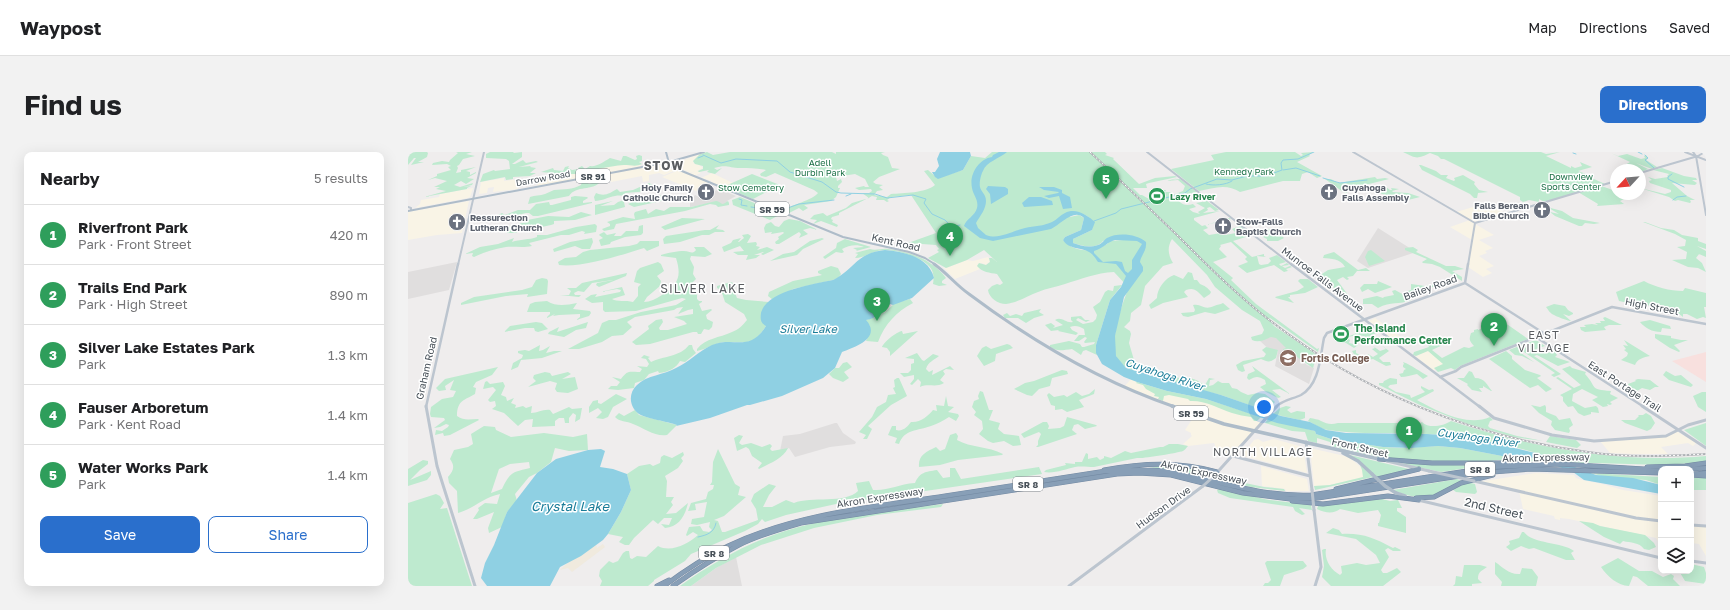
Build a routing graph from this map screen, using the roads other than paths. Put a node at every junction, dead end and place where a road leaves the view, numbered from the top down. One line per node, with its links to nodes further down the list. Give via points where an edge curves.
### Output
1 (484, 152): 14 (street, Graham Road)
2 (666, 152): 11 (main road)
3 (704, 152): 11 (main road, Darrow Road / SR 91)
4 (1147, 152): 20 (street, Munroe Falls Avenue)
5 (1353, 152): 18 (street)
6 (1685, 152): 9 (street)
7 (1693, 152): 9 (street)
8 (1704, 152): 9 (street)
9 (1696, 156): 10 (street); 12 (street); 17 (street)
10 (1706, 160)
11 (669, 162): 14 (main road, Darrow Road / SR 91); 26 (main road, Kent Road / SR 59, via 672,167 843,237 925,258 944,270 967,293 1033,340)
12 (1646, 172)
13 (1610, 183): 18 (street)
14 (474, 198): 16 (main road, Darrow Road / SR 91); 63 (street, Graham Road, via 426,410 437,466)
15 (408, 207): 16 (street)
16 (410, 210)
17 (1706, 215)
18 (1475, 223): 19 (street, Bailey Road)
19 (1464, 283): 20 (street, Bailey Road); 22 (street)
20 (1364, 320): 24 (street, Munroe Falls Avenue); 25 (street, Bailey Road, via 1327,334)
21 (1706, 324): 22 (street, High Street, via 1613,307)
22 (1545, 334): 23 (street, High Street)
23 (1536, 338): 24 (street, High Street); 29 (street, East Portage Trail)
24 (1440, 377): 29 (street, Munroe Falls Avenue, via 1494,418 1549,434 1594,441 1666,436)
25 (1311, 388): 28 (street, Hudson Drive, via 1282,402)
26 (1130, 391): 28 (main road, Front Street / SR 59, via 1215,422)
27 (1706, 420): 29 (street, Munroe Falls Avenue)
28 (1254, 430): 30 (main road, Front Street / SR 59); 33 (street, Hudson Drive)
29 (1678, 430): 31 (street, East Portage Trail)
30 (1306, 442): 32 (main road, Front Street / SR 59); 49 (street)
31 (1706, 448)
32 (1336, 450): 34 (main road, Front Street / SR 59); 52 (main road, 2nd Street / SR 59, bridge, via 1354,458 1385,486)
33 (1233, 456): 41 (street, Hudson Drive); 49 (street)
34 (1379, 459): 36 (highway, via 1452,464); 39 (street, Front Street)
35 (1706, 463): 37 (highway, via 1685,466)
36 (1550, 464): 37 (highway, Akron Expressway / SR 8); 51 (highway, Akron Expressway / SR 8, via 1493,467)
37 (1621, 467): 43 (highway, Akron Expressway / SR 8)
38 (1706, 468): 40 (highway)
39 (1419, 469): 51 (highway); 55 (street, Front Street, bridge, via 1636,518)
40 (1694, 469)
41 (1217, 472): 46 (highway, via 1189,465 1139,465); 66 (street, Hudson Drive, bridge, via 1203,486)
42 (1506, 472): 44 (highway, Akron Expressway / SR 8, via 1531,469); 52 (highway, via 1464,481 1430,498); 53 (highway, Akron Expressway / SR 8, via 1479,473 1318,498)
43 (1658, 472)
44 (1658, 472)
45 (1706, 473): 47 (highway)
46 (1078, 475): 51 (highway, Akron Expressway / SR 8, via 1128,470 1159,471 1270,494 1288,496); 61 (highway, Akron Expressway / SR 8, via 801,519 741,540)
47 (1694, 475)
48 (1694, 475): 50 (highway)
49 (1310, 476): 51 (street)
50 (1706, 476)
51 (1311, 492): 67 (street, bridge, via 1321,567)
52 (1405, 496): 54 (street, 2nd Street)
53 (1282, 499): 54 (highway, via 1323,504 1388,496); 62 (highway, Akron Expressway / SR 8, via 1243,493 1171,475 1139,473 1108,476 801,523 740,545)
54 (1419, 500): 58 (street, 2nd Street)
55 (1658, 521)
56 (1694, 525): 57 (street)
57 (1706, 526)
58 (1658, 557)
59 (1694, 561): 60 (street)
60 (1706, 563)
61 (684, 572): 64 (highway); 65 (highway, Akron Expressway / SR 8)
62 (674, 585)
63 (475, 586)
64 (657, 586)
65 (664, 586)
66 (1069, 586)
67 (1315, 586)

